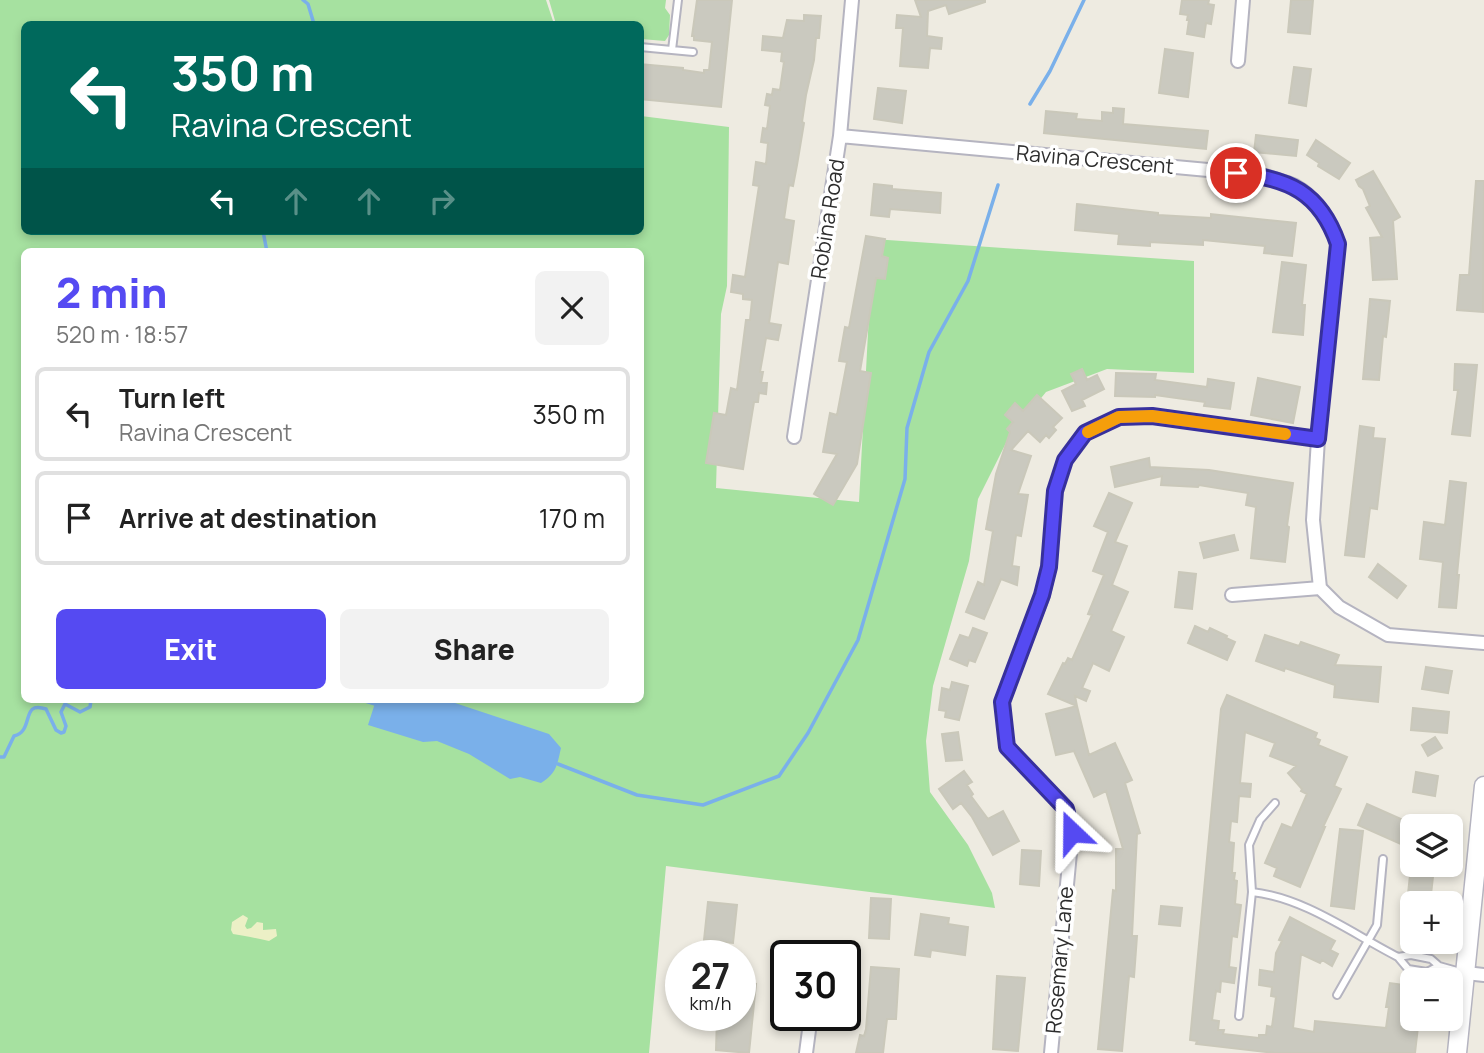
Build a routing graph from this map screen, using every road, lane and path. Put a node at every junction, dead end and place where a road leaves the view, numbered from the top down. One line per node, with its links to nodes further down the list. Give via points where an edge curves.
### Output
1 (678, 0): 5 (lane)
2 (852, 0): 8 (street, Robina Road)
3 (1243, 0): 7 (street)
4 (644, 47): 5 (lane)
5 (672, 50): 6 (lane)
6 (693, 52)
7 (1238, 61)
8 (840, 136): 9 (street, Robina Road); 10 (street, Ravina Crescent, via 1262,175 1295,186 1315,203 1338,244)
9 (794, 437)
10 (1318, 439): 11 (street, Ravina Crescent, via 1313,520); 26 (street, Rosemary Lane, via 1152,416 1119,417 1085,433 1065,460 1055,491 1042,595 1002,702 1007,747 1066,809 1072,832)
11 (1320, 588): 12 (street); 13 (street, via 1339,607 1388,635)
12 (1232, 595)
13 (1484, 643)
14 (1484, 786): 21 (main road)
15 (1275, 803): 17 (lane, via 1260,820 1249,845)
16 (1383, 859): 18 (lane, via 1377,925)
17 (1252, 892): 18 (lane, via 1318,912); 23 (lane)
18 (1368, 942): 19 (lane); 22 (lane)
19 (1398, 957): 20 (lane, via 1431,959); 20 (lane, via 1408,969 1427,972)
20 (1439, 966): 21 (lane)
21 (1475, 974): 27 (main road)
22 (1337, 995)
23 (1239, 1016)
24 (809, 1031): 25 (street)
25 (806, 1053)
26 (1051, 1053)
27 (1457, 1053)

